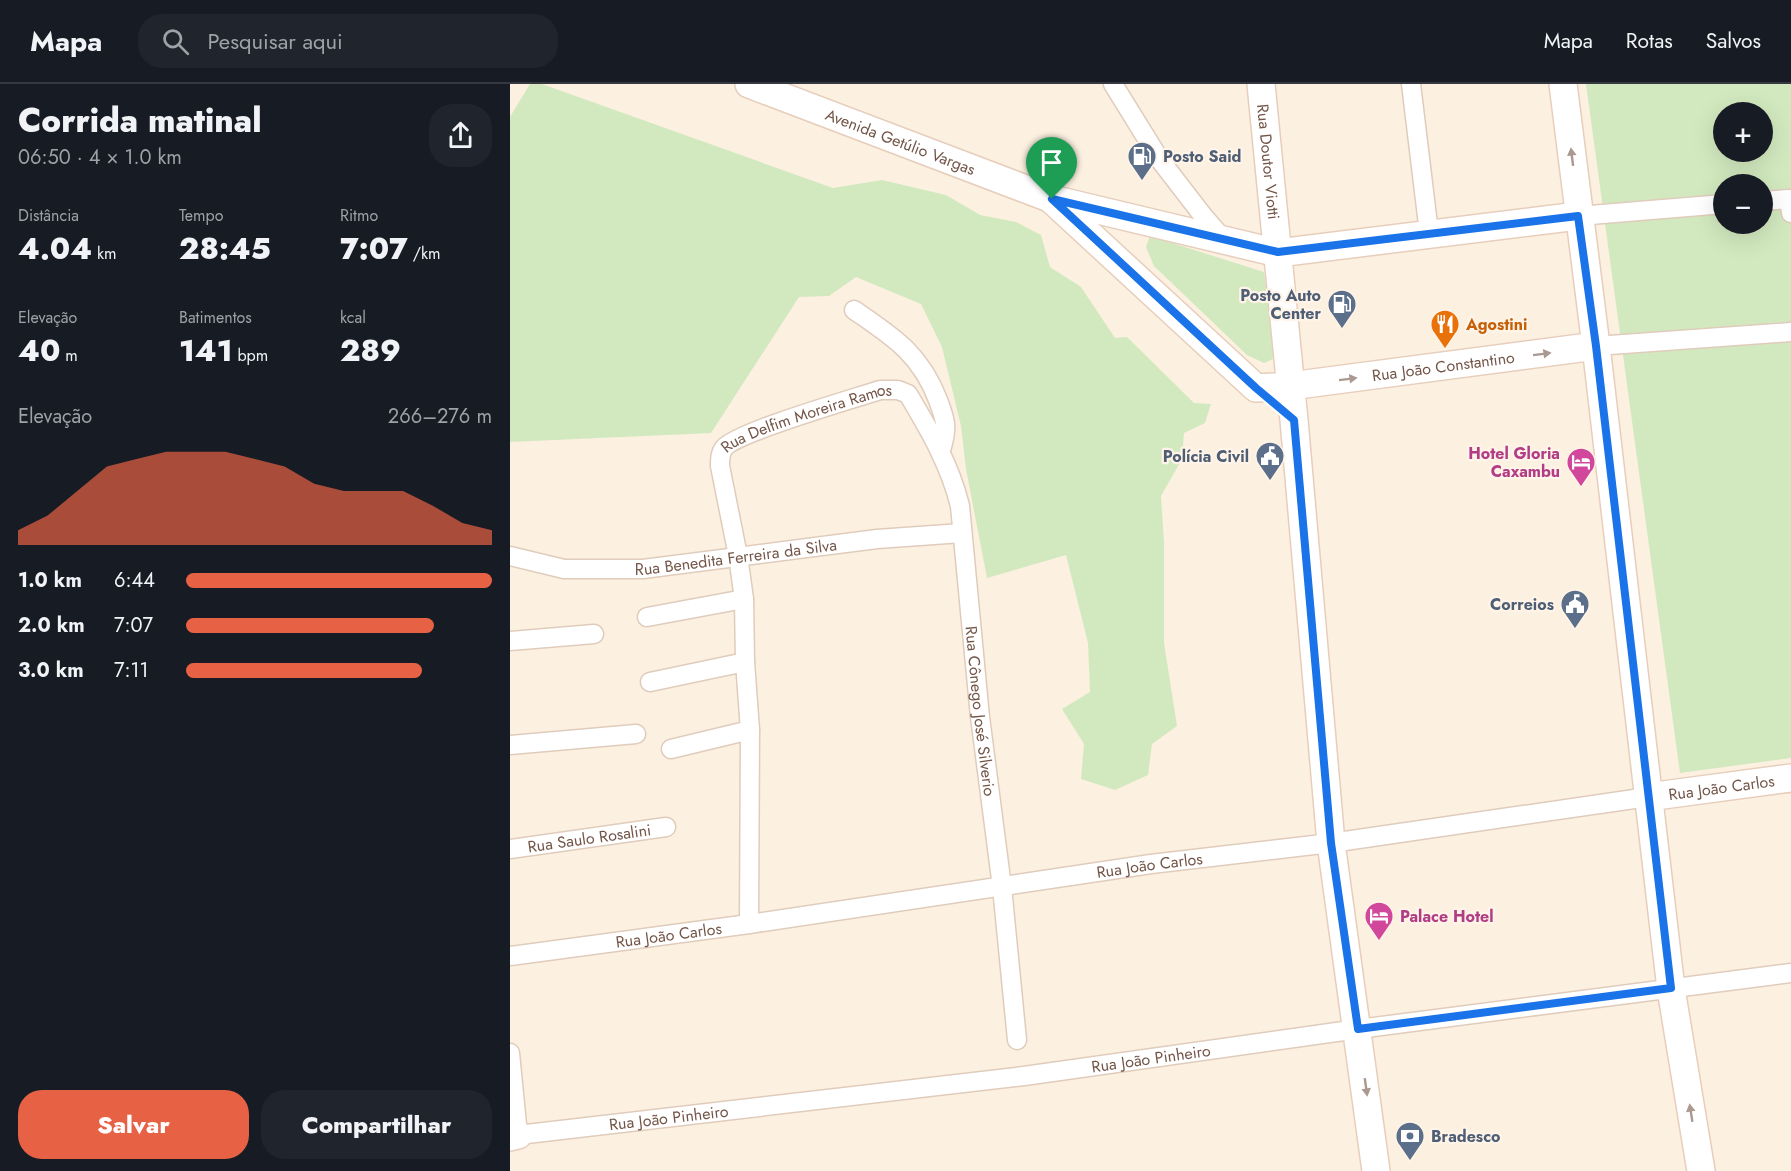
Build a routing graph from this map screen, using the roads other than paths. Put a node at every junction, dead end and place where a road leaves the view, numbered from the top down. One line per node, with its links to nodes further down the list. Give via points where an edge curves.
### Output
1 (748, 84): 6 (street, Avenida Getúlio Vargas)
2 (1113, 84): 13 (street, via 1160,160)
3 (1261, 84): 14 (street, Rua Doutor Viotti)
4 (1411, 84): 12 (street)
5 (1563, 84): 10 (street, one-way to 5)
6 (1052, 199): 11 (street); 15 (street)
7 (1773, 200): 9 (street, via 1789,199)
8 (1713, 205): 10 (street)
9 (1791, 213)
10 (1578, 216): 12 (street); 18 (street)
11 (1141, 220): 13 (street); 15 (street, via 1124,236)
12 (1429, 233): 14 (street)
13 (1225, 241): 14 (street)
14 (1278, 252): 19 (street, Rua Doutor Viotti)
15 (1118, 260): 20 (street)
16 (854, 310): 23 (street, via 894,338 926,373 946,419)
17 (1791, 332): 18 (street)
18 (1596, 346): 19 (street, Rua João Constantino, one-way to 18); 38 (street)
19 (1290, 386): 20 (street, Rua João Constantino); 22 (street, Rua Doutor Viotti)
20 (1256, 388): 22 (street)
21 (908, 394): 23 (street, Rua Cônego José Silverio); 26 (street, Rua Delfim Moreira Ramos, via 880,390 754,432 723,449 720,466)
22 (1294, 420): 40 (street, Rua Doutor Viotti)
23 (941, 450): 24 (street, Rua Cônego José Silverio, via 954,482)
24 (962, 533): 26 (street, Rua Benedita Ferreira da Silva); 42 (street, Rua Cônego José Silverio)
25 (510, 556): 26 (street, Rua Benedita Ferreira da Silva, via 564,569 614,570)
26 (738, 556): 27 (street)
27 (744, 599): 28 (street); 31 (street)
28 (647, 617)
29 (594, 634): 30 (street)
30 (510, 641)
31 (745, 662): 32 (street); 33 (street)
32 (650, 682)
33 (750, 730): 36 (street); 43 (street)
34 (636, 734): 35 (street)
35 (510, 745)
36 (671, 748)
37 (1791, 778): 38 (street, Rua João Carlos)
38 (1648, 797): 40 (street, Rua João Carlos); 46 (street)
39 (666, 827): 41 (street, Rua Saulo Rosalini)
40 (1331, 843): 42 (street, Rua João Carlos, via 1151,864); 47 (street, Rua Doutor Viotti)
41 (510, 849)
42 (1002, 887): 43 (street, Rua João Carlos); 48 (street, Rua Cônego José Silverio)
43 (749, 924): 44 (street, Rua João Carlos)
44 (510, 956)
45 (1791, 972): 46 (street, Rua João Pinheiro)
46 (1671, 988): 47 (street, Rua João Pinheiro); 52 (street, one-way to 46)
47 (1358, 1029): 50 (street, Rua João Pinheiro, via 1024,1076); 51 (street, Rua Doutor Viotti, one-way to 51)
48 (1017, 1040)
49 (510, 1053): 50 (street)
50 (514, 1136)
51 (1377, 1171)
52 (1701, 1171)

